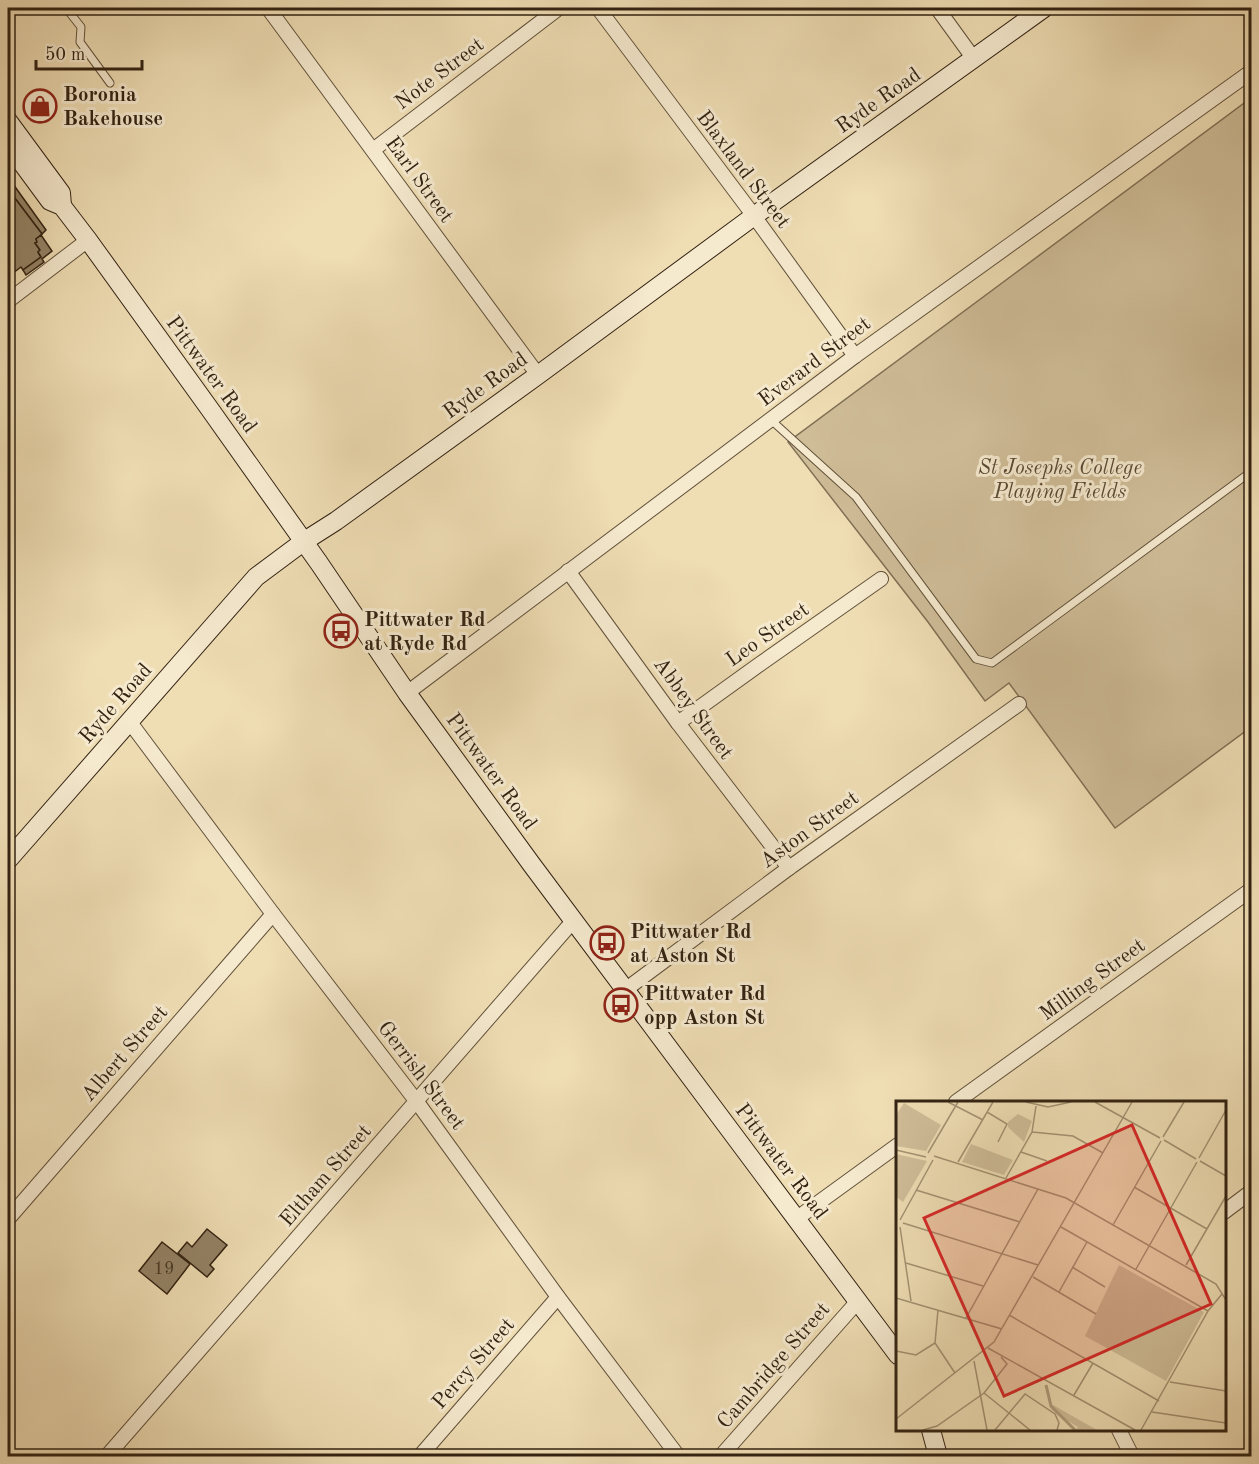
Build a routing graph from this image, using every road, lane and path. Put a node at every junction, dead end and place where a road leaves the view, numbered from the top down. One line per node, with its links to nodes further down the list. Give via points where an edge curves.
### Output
1 (66, 8): 9 (lane, via 81,27 80,42)
2 (268, 8): 12 (street, Earl Street)
3 (559, 8): 12 (street, Note Street)
4 (598, 8): 14 (street, Blaxland Street)
5 (937, 8): 7 (street)
6 (1044, 8): 7 (main road, Ryde Road)
7 (974, 59): 14 (main road, Ryde Road)
8 (1251, 71): 17 (street, Everard Street)
9 (110, 82)
10 (8, 121): 13 (main road, Pittwater Road, via 61,193)
11 (9, 148): 13 (main road, Pittwater Road, via 50,201)
12 (373, 150): 18 (street, Earl Street)
13 (62, 206): 15 (main road, Pittwater Road)
14 (754, 216): 17 (street, Blaxland Street); 18 (main road, Ryde Road)
15 (88, 240): 16 (street); 21 (main road, Pittwater Road)
16 (8, 301)
17 (855, 356): 19 (street, Everard Street)
18 (538, 375): 21 (main road, Ryde Road)
19 (771, 420): 20 (lane, via 856,496 976,659 992,663); 22 (street, Everard Street)
20 (1251, 471)
21 (303, 542): 24 (main road, Pittwater Road); 26 (main road, Ryde Road, via 256,577)
22 (568, 572): 24 (street, Everard Street); 27 (street, Abbey Street)
23 (881, 579): 27 (street, Leo Street)
24 (407, 693): 32 (main road, Pittwater Road)
25 (1018, 704): 29 (street, Aston Street)
26 (129, 721): 28 (main road, Ryde Road); 31 (street, Gerrish Street)
27 (678, 723): 29 (street, Abbey Street)
28 (8, 860)
29 (789, 868): 33 (street, Aston Street)
30 (1251, 889): 34 (street, Milling Street)
31 (273, 914): 35 (street, Gerrish Street); 39 (street, Albert Street)
32 (574, 920): 33 (main road, Pittwater Road); 35 (street, Eltham Street)
33 (625, 990): 40 (main road, Pittwater Road)
34 (957, 1101)
35 (417, 1102): 41 (street, Gerrish Street); 46 (street, Eltham Street)
36 (896, 1146): 40 (street)
37 (1251, 1191): 38 (street)
38 (1226, 1210)
39 (8, 1219)
40 (796, 1219): 42 (main road, Pittwater Road)
41 (558, 1297): 47 (street, Percy Street); 48 (street, Gerrish Street)
42 (858, 1301): 43 (main road, Pittwater Road); 49 (street, Cambridge Street)
43 (896, 1354)
44 (932, 1431): 50 (main road)
45 (1120, 1431): 51 (street)
46 (107, 1456)
47 (420, 1456)
48 (678, 1456)
49 (720, 1456)
50 (938, 1456)
51 (1132, 1456)

